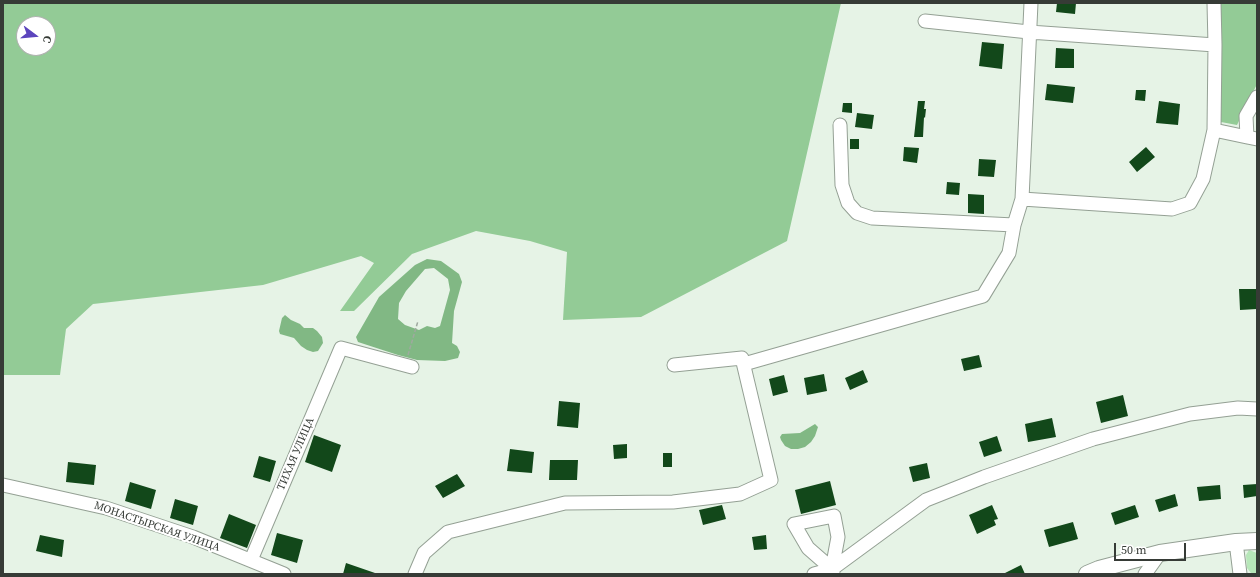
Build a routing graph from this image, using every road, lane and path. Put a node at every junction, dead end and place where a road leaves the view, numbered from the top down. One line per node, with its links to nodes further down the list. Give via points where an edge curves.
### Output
1 (1031, 3): 4 (street)
2 (1214, 3): 5 (street)
3 (925, 21): 4 (street)
4 (1029, 32): 5 (street); 10 (street)
5 (1215, 45): 8 (street)
6 (1257, 97): 9 (street, via 1246,116)
7 (840, 125): 11 (street, via 842,185 848,203 857,213 872,218)
8 (1214, 130): 9 (street); 10 (street, via 1203,179 1190,203 1172,209)
9 (1252, 138)
10 (1022, 198): 11 (street)
11 (1014, 225): 13 (street, via 1009,253 983,296)
12 (418, 321): 15 (path)
13 (744, 364): 14 (street, via 742,358); 24 (street, via 771,480 740,494 681,501 565,503 448,532 424,553)
14 (674, 365)
15 (408, 366): 21 (street, ТИХАЯ УЛИЦА, via 341,348)
16 (1257, 409): 22 (street, via 1238,408 1190,414 1093,439 984,477 926,500)
17 (3, 485): 21 (street, МОНАСТЫРСКАЯ УЛИЦА, via 106,508 193,537)
18 (1257, 541): 19 (main road)
19 (1236, 542): 20 (main road); 28 (street)
20 (1160, 553): 26 (main road); 27 (street)
21 (251, 560): 23 (street, МОНАСТЫРСКАЯ УЛИЦА)
22 (833, 571): 25 (street)
23 (284, 574)
24 (415, 574)
25 (814, 574)
26 (1087, 574)
27 (1145, 574)
28 (1240, 574)

